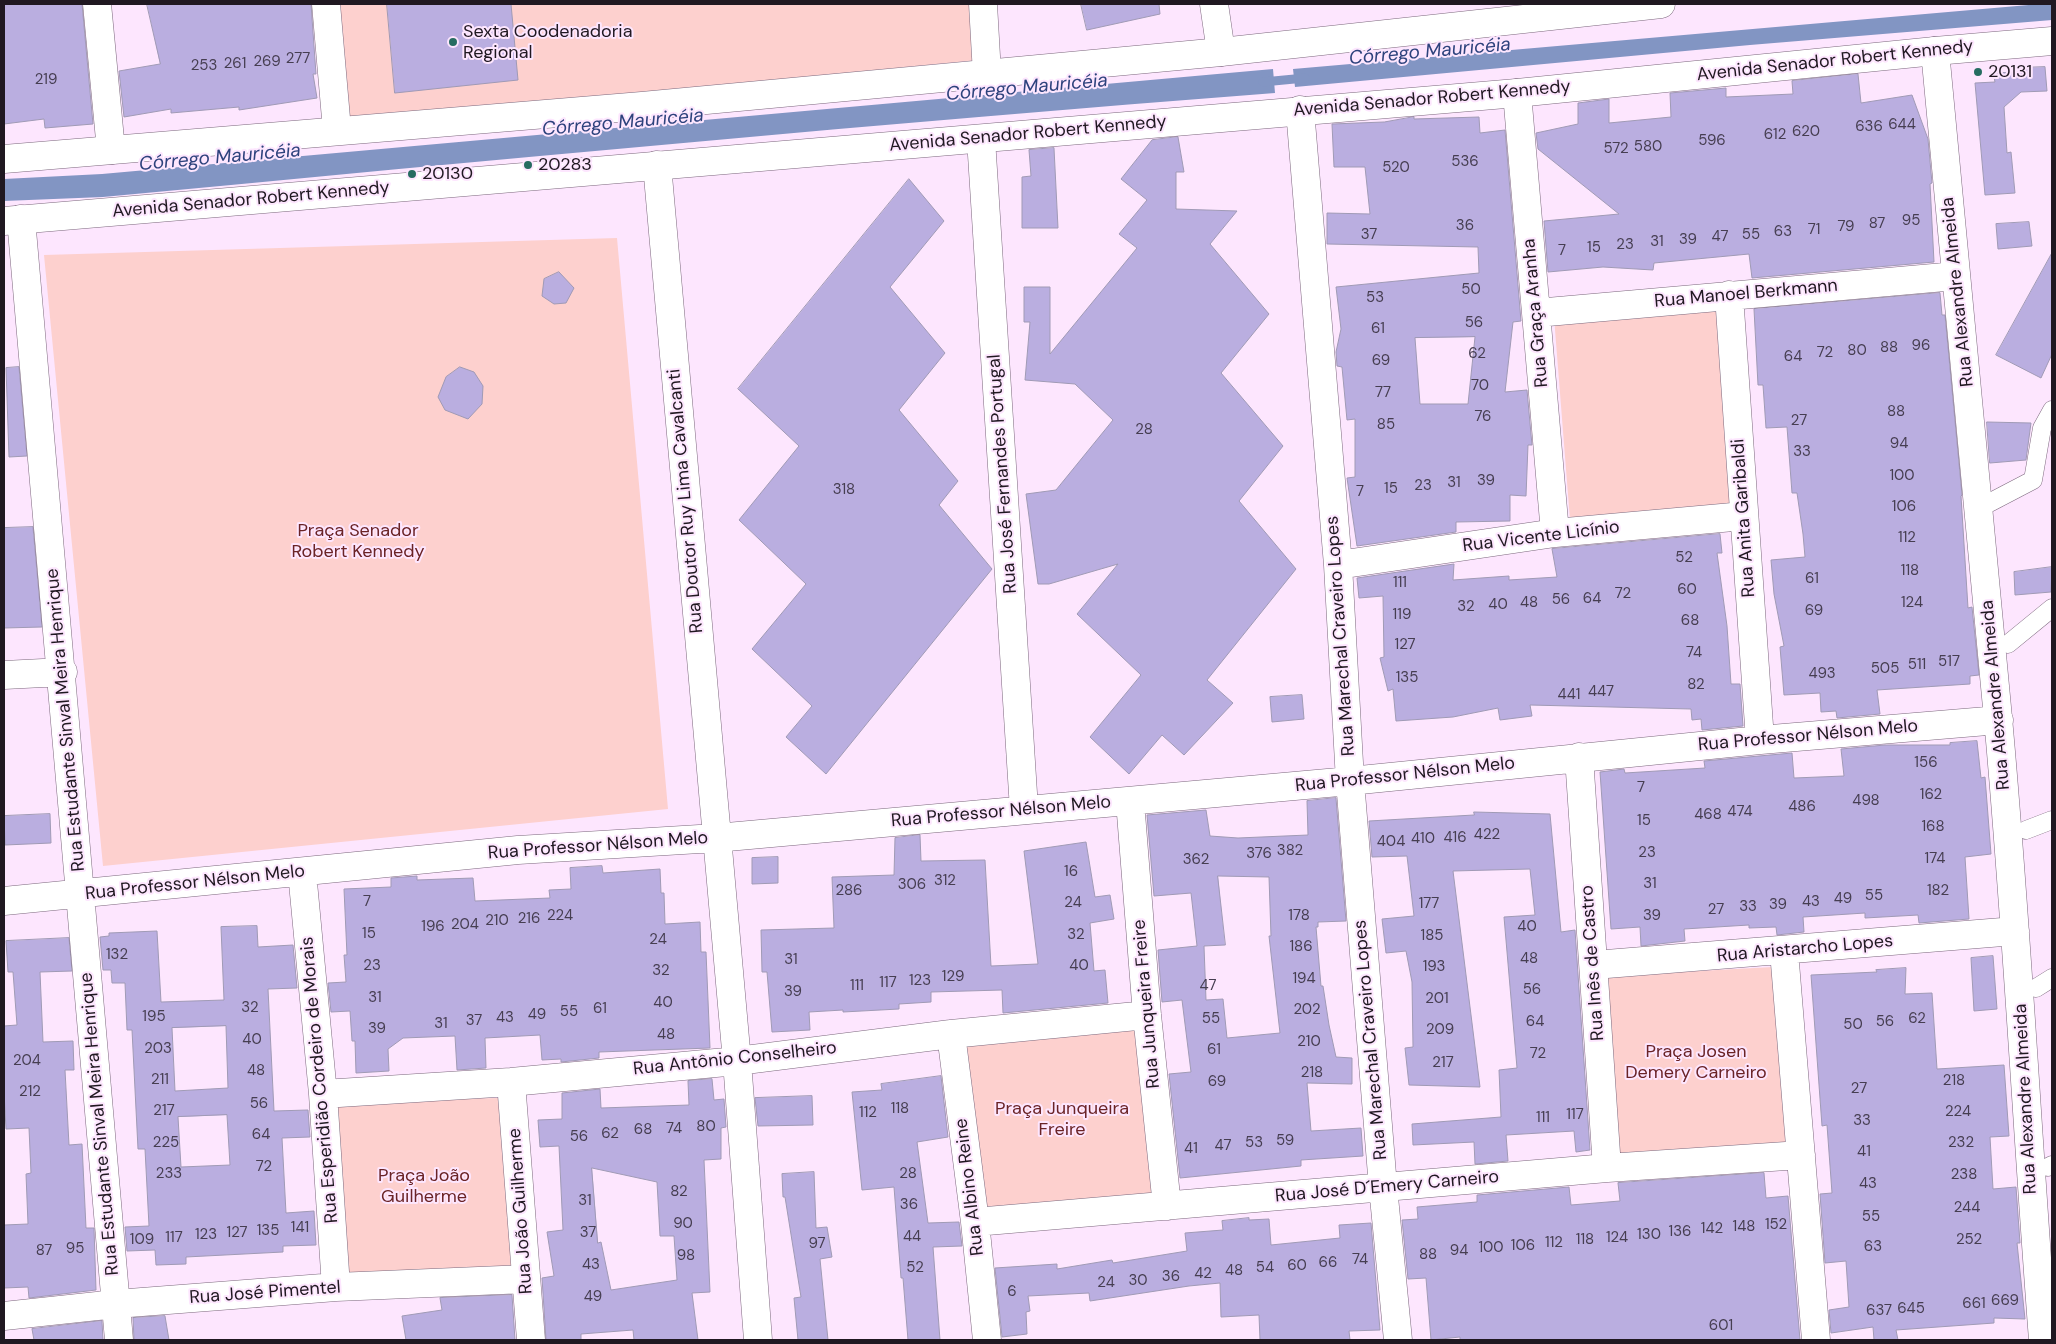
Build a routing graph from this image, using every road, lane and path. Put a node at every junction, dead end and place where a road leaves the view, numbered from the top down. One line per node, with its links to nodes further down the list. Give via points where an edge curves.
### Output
1 (97, 4): 15 (street)
2 (326, 4): 13 (street)
3 (983, 4): 10 (street)
4 (1214, 4): 9 (street)
5 (1661, 4): 6 (street)
6 (1630, 5): 9 (street)
7 (2052, 41): 8 (street, Avenida Senador Robert Kennedy)
8 (1935, 51): 11 (street, Avenida Senador Robert Kennedy); 19 (street, Rua Alexandre Almeida)
9 (1221, 52): 10 (street)
10 (988, 74): 13 (street)
11 (1517, 93): 12 (street, Avenida Senador Robert Kennedy); 21 (street, Rua Graça Aranha)
12 (1300, 110): 14 (street, Avenida Senador Robert Kennedy); 26 (street, Rua Marechal Craveiro Lopes)
13 (337, 130): 15 (street)
14 (981, 139): 17 (street, Avenida Senador Robert Kennedy); 36 (street, Rua José Fernandes Portugal)
15 (111, 150): 16 (street)
16 (4, 159)
17 (657, 165): 18 (street, Avenida Senador Robert Kennedy); 39 (street, Rua Doutor Ruy Lima Cavalcanti)
18 (12, 220): 29 (street, Rua Estudante Sinval Meira Henrique)
19 (1956, 276): 20 (street, Rua Manoel Berkmann); 23 (street, Rua Alexandre Almeida)
20 (1729, 295): 21 (street, Rua Manoel Berkmann); 24 (street, Rua Anita Garibaldi)
21 (1536, 313): 25 (street, Rua Graça Aranha)
22 (2052, 410): 23 (lane, via 2042,428 2033,480)
23 (1984, 503): 28 (street, Rua Alexandre Almeida)
24 (1744, 516): 25 (street, Rua Vicente Licínio); 32 (street, Rua Anita Garibaldi)
25 (1555, 532): 26 (street, Rua Vicente Licínio)
26 (1338, 565): 34 (street, Rua Marechal Craveiro Lopes)
27 (2052, 608): 28 (lane)
28 (2000, 648): 31 (street, Rua Alexandre Almeida)
29 (63, 672): 30 (street); 41 (street, Rua Estudante Sinval Meira Henrique)
30 (4, 675)
31 (1999, 720): 32 (street, Rua Professor Nélson Melo); 38 (street, Rua Alexandre Almeida)
32 (1760, 740): 33 (street, Rua Professor Nélson Melo)
33 (1579, 757): 34 (street, Rua Professor Nélson Melo); 45 (street, Rua Inês de Castro)
34 (1350, 781): 35 (street, Rua Professor Nélson Melo); 55 (street, Rua Marechal Craveiro Lopes)
35 (1130, 801): 36 (street, Rua Professor Nélson Melo); 47 (street, Rua Junqueira Freire)
36 (1024, 809): 39 (street, Rua Professor Nélson Melo)
37 (2052, 820): 38 (lane)
38 (2016, 832): 43 (street, Rua Alexandre Almeida)
39 (716, 838): 40 (street, Rua Professor Nélson Melo, via 518,850); 49 (street, Rua Doutor Ruy Lima Cavalcanti)
40 (302, 872): 41 (street, Rua Professor Nélson Melo); 51 (street, Rua Esperidião Cordeiro de Morais)
41 (80, 894): 42 (street, Rua Professor Nélson Melo); 60 (street, Rua Estudante Sinval Meira Henrique)
42 (4, 901)
43 (2015, 931): 44 (street, Rua Aristarcho Lopes); 46 (street, Rua Alexandre Almeida)
44 (1784, 951): 45 (street, Rua Aristarcho Lopes); 52 (street)
45 (1594, 965): 53 (street, Rua Inês de Castro)
46 (2036, 989): 54 (street, Rua Alexandre Almeida)
47 (1147, 1015): 48 (street, Rua Antônio Conselheiro); 56 (street, Rua Junqueira Freire)
48 (951, 1034): 49 (street, Rua Antônio Conselheiro); 57 (street, Rua Albino Reine)
49 (736, 1061): 50 (street, Rua Antônio Conselheiro); 64 (street, Rua Doutor Ruy Lima Cavalcanti)
50 (511, 1082): 51 (street, Rua Antônio Conselheiro); 58 (street, Rua João Guilherme)
51 (322, 1094): 59 (street, Rua Esperidião Cordeiro de Morais)
52 (1800, 1156): 53 (street, Rua José D´Emery Carneiro); 67 (street)
53 (1607, 1168): 55 (street, Rua José D´Emery Carneiro)
54 (2044, 1172): 68 (street, Rua Alexandre Almeida)
55 (1383, 1187): 56 (street, Rua José D´Emery Carneiro); 66 (street, Rua Marechal Craveiro Lopes)
56 (1167, 1206): 57 (street, Rua José D´Emery Carneiro)
57 (975, 1222): 65 (street, Rua Albino Reine)
58 (526, 1279): 59 (street, Rua José Pimentel); 63 (street, Rua João Guilherme)
59 (336, 1287): 60 (street, Rua José Pimentel)
60 (116, 1304): 61 (street, Rua José Pimentel); 62 (street, Rua Estudante Sinval Meira Henrique)
61 (4, 1316)
62 (120, 1340)
63 (530, 1340)
64 (758, 1340)
65 (987, 1340)
66 (1398, 1340)
67 (1816, 1340)
68 (2043, 1340)

